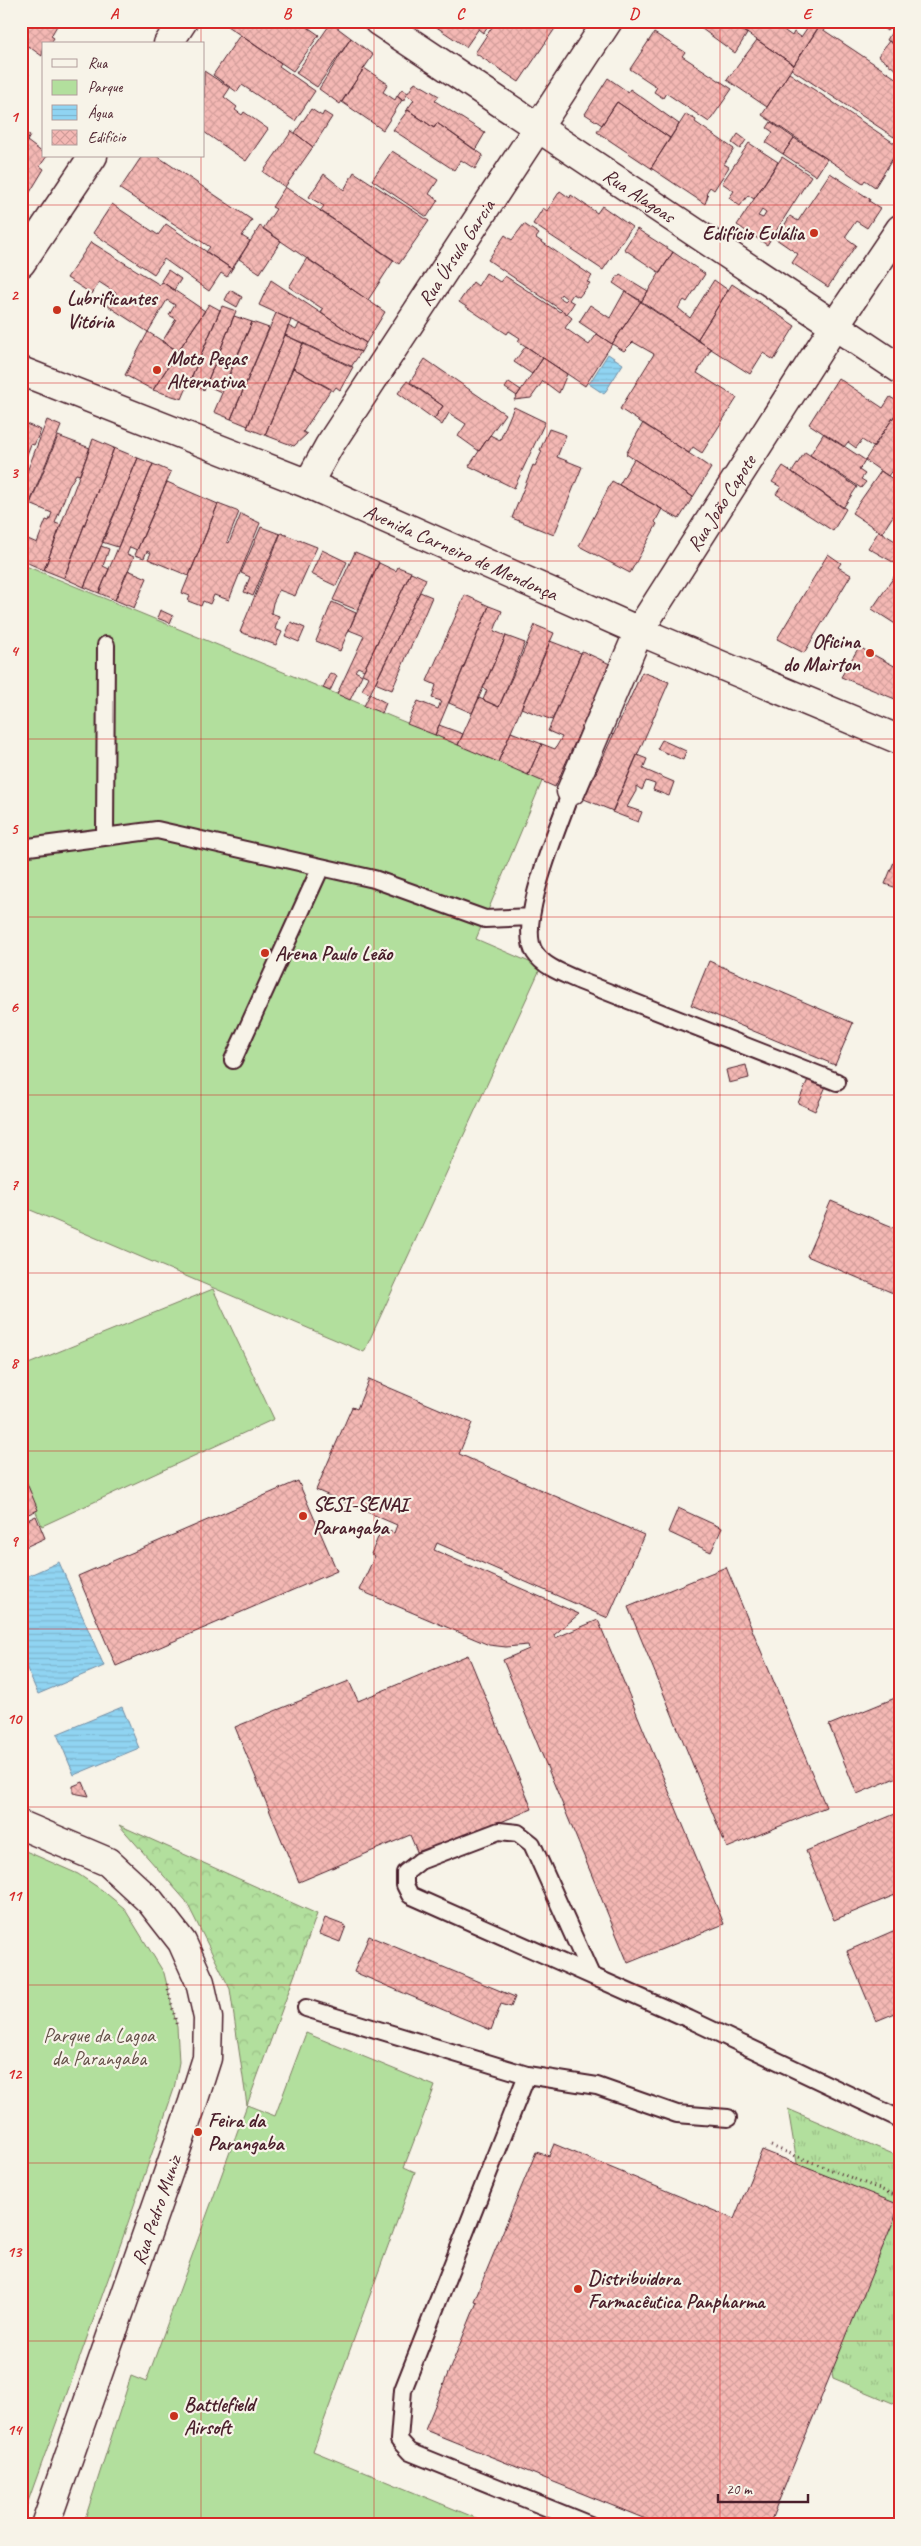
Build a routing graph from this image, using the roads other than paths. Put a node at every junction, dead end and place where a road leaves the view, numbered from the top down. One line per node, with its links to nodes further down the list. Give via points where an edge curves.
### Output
1 (183, 21): 4 (street)
2 (378, 21): 5 (street, Rua Alagoas)
3 (608, 21): 5 (street, Rua Úrsula Garcia)
4 (169, 42)
5 (538, 128): 9 (street, Rua Alagoas); 12 (street, Rua Úrsula Garcia, via 328,446)
6 (92, 158): 8 (street)
7 (900, 229): 9 (street, Rua João Capote)
8 (21, 263)
9 (835, 325): 10 (street, Rua Alagoas); 13 (street, Rua João Capote)
10 (900, 368)
11 (21, 371): 12 (street, Avenida Carneiro de Mendonça)
12 (308, 484): 13 (street, Avenida Carneiro de Mendonça)
13 (639, 631): 15 (street, Avenida Carneiro de Mendonça); 16 (street, Rua João Capote)
14 (106, 645): 17 (lane)
15 (900, 740)
16 (571, 791): 20 (lane, via 534,898)
17 (105, 838): 18 (lane); 19 (lane, via 157,830)
18 (21, 848)
19 (321, 867): 20 (lane, via 374,879 485,918); 21 (lane)
20 (531, 916): 22 (lane, via 529,940 541,962 580,981)
21 (233, 1060)
22 (837, 1082)
23 (21, 1825): 29 (street, Rua Pedro Muniz, via 108,1862 150,1901 182,1942 200,1982 208,2018 207,2058 193,2102)
24 (591, 1975): 24 (lane, via 410,1896 406,1873 420,1861 499,1831 518,1833 532,1844); 28 (lane)
25 (306, 2008): 26 (lane)
26 (527, 2074): 27 (lane, via 597,2086 677,2114); 30 (lane, via 404,2390 400,2440 410,2452 427,2460)
27 (728, 2118)
28 (900, 2119)
29 (44, 2525)
30 (590, 2525)

